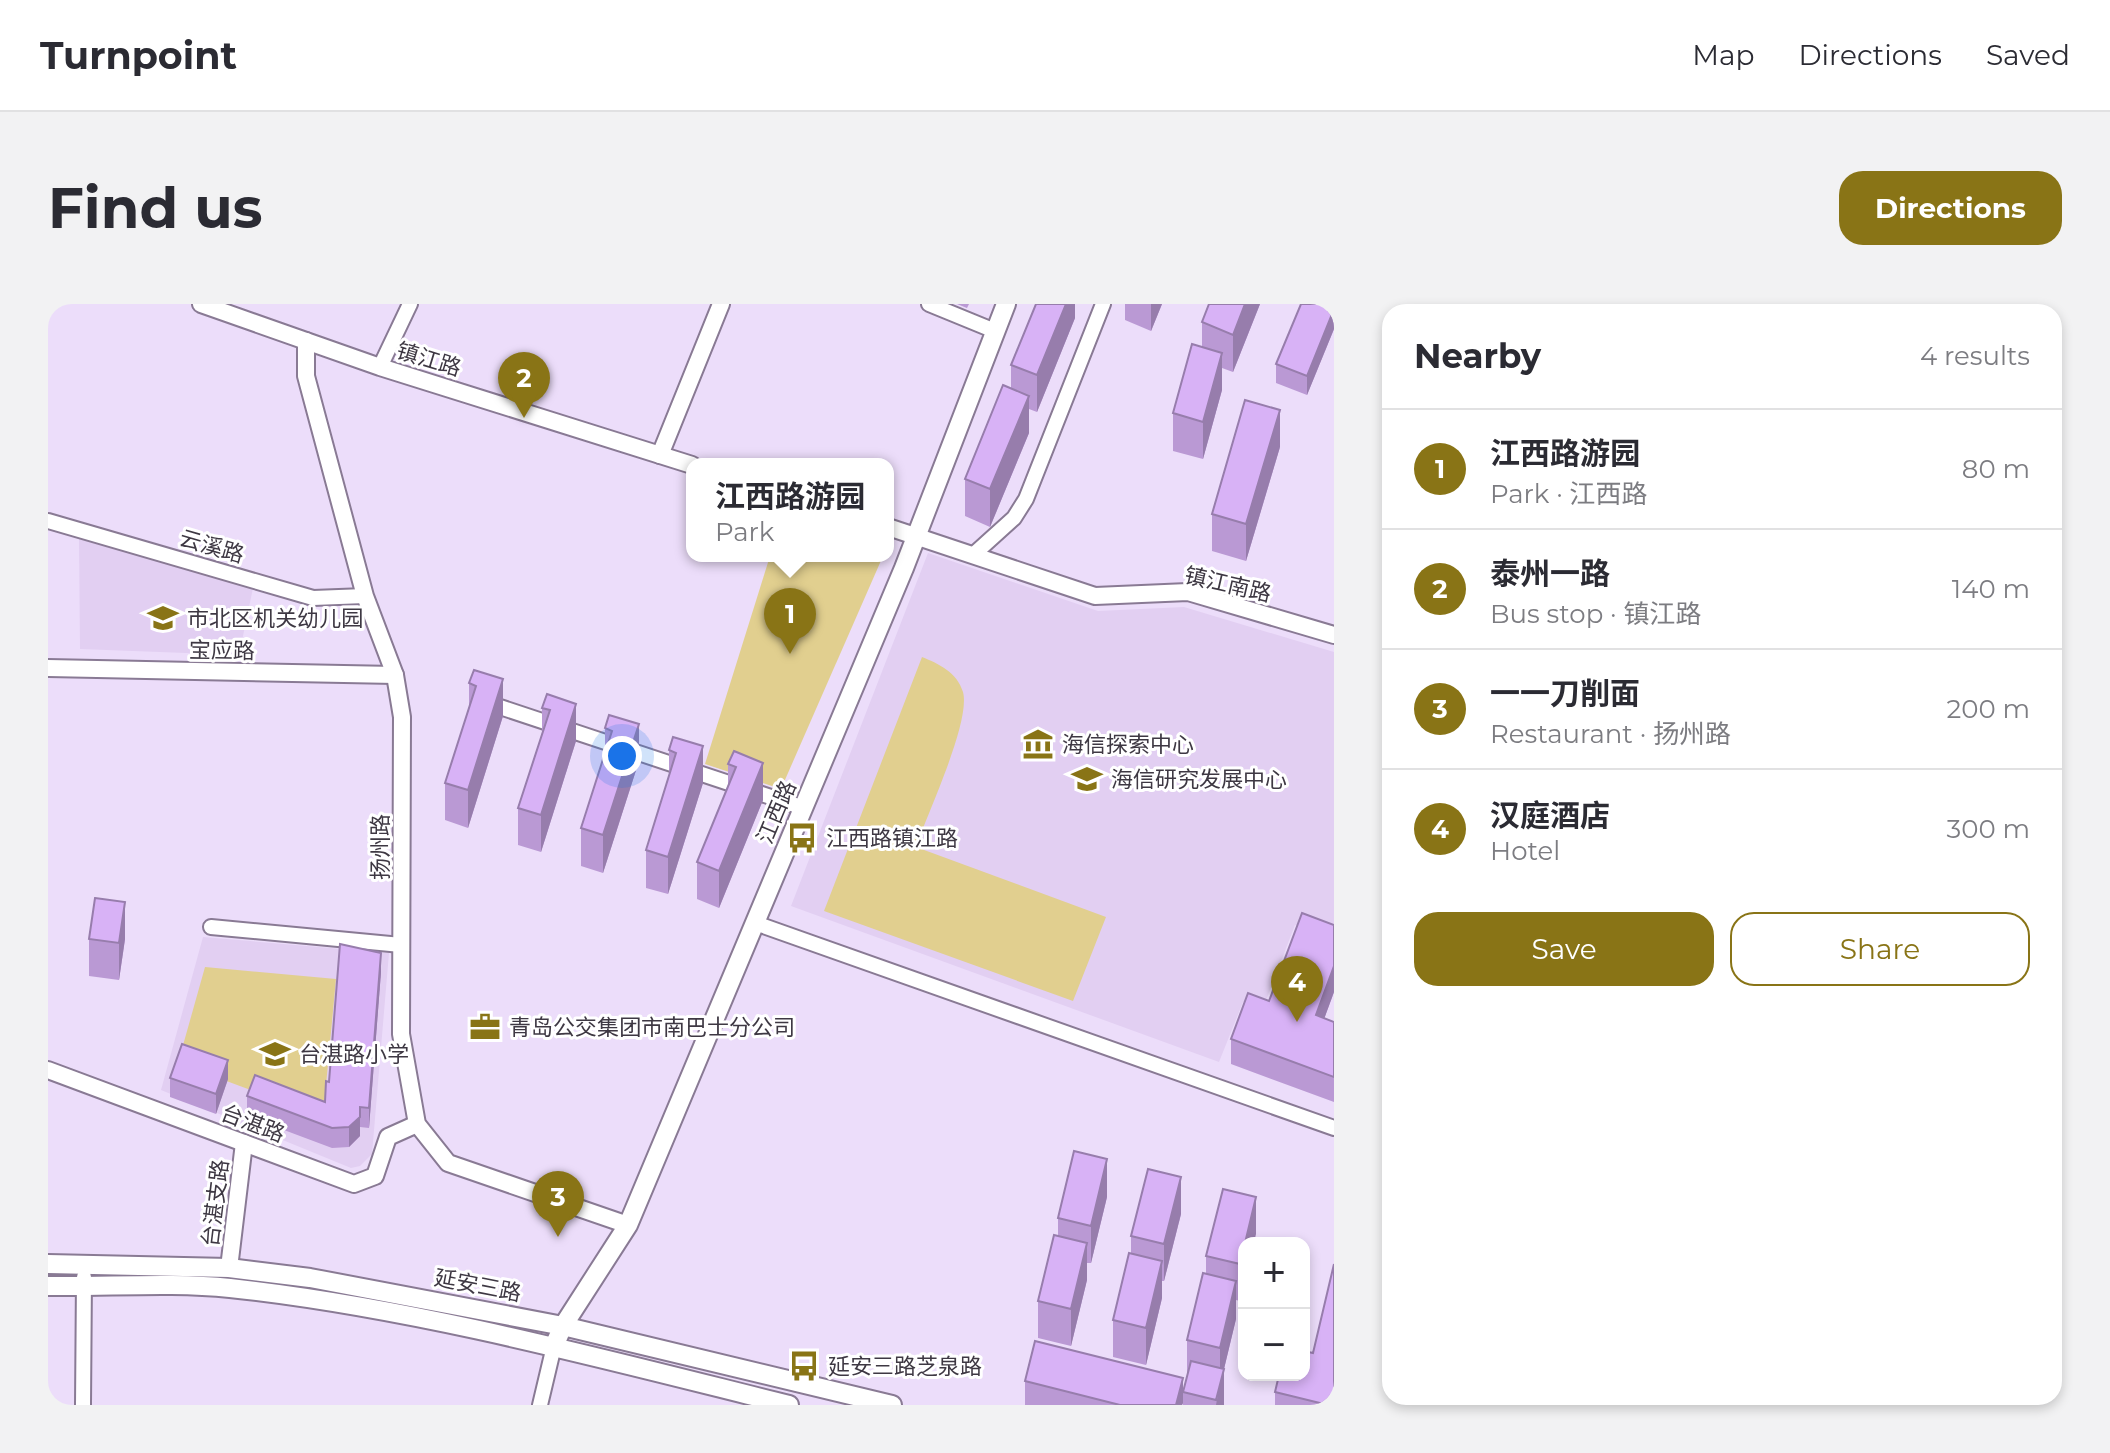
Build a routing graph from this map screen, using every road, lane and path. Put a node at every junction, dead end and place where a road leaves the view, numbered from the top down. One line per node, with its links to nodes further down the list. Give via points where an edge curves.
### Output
1 (201, 304): 8 (street, 镇江路)
2 (410, 304): 9 (street)
3 (721, 304): 10 (street)
4 (929, 304): 7 (street)
5 (1006, 304): 7 (main road, 江西路)
6 (1103, 304): 15 (street, via 1026,499 1014,518)
7 (995, 331): 14 (main road, 江西路)
8 (306, 341): 9 (street, 镇江路); 16 (street, 扬州路, via 306,376)
9 (380, 367): 10 (street, 镇江路)
10 (660, 455): 11 (street, 镇江路)
11 (686, 463)
12 (48, 521): 16 (street, 云溪路, via 313,598)
13 (894, 529): 14 (street)
14 (917, 536): 15 (street, 镇江南路); 21 (main road, 江西路)
15 (973, 555): 17 (street, 镇江南路, via 1095,596 1188,592)
16 (365, 596): 19 (street, 扬州路)
17 (1334, 635)
18 (48, 668): 19 (street, 宝应路)
19 (395, 675): 24 (street, 扬州路, via 402,717)
20 (475, 699): 21 (street)
21 (804, 808): 22 (main road, 江西路)
22 (755, 923): 27 (street); 29 (main road, 江西路)
23 (211, 927): 24 (street)
24 (401, 945): 26 (street, 扬州路, via 401,1034)
25 (48, 1070): 28 (street, 台湛路)
26 (417, 1124): 28 (street, 台湛路, via 388,1137 375,1176 354,1184); 29 (street, 扬州路, via 448,1163)
27 (1334, 1128)
28 (244, 1143): 32 (street, 台湛支路)
29 (628, 1225): 35 (main road, 江西路)
30 (48, 1264): 31 (main road, 延安三路)
31 (84, 1264): 32 (main road, 延安三路); 34 (street)
32 (229, 1268): 35 (main road, 延安三路, via 310,1278)
33 (48, 1286): 34 (main road, 延安三路)
34 (84, 1286): 36 (main road, 延安三路, via 227,1288); 37 (street)
35 (563, 1326): 36 (main road, 江西路); 40 (main road, 延安三路)
36 (554, 1346): 38 (street); 39 (main road, 延安三路)
37 (83, 1405)
38 (540, 1405)
39 (789, 1405)
40 (892, 1405)

